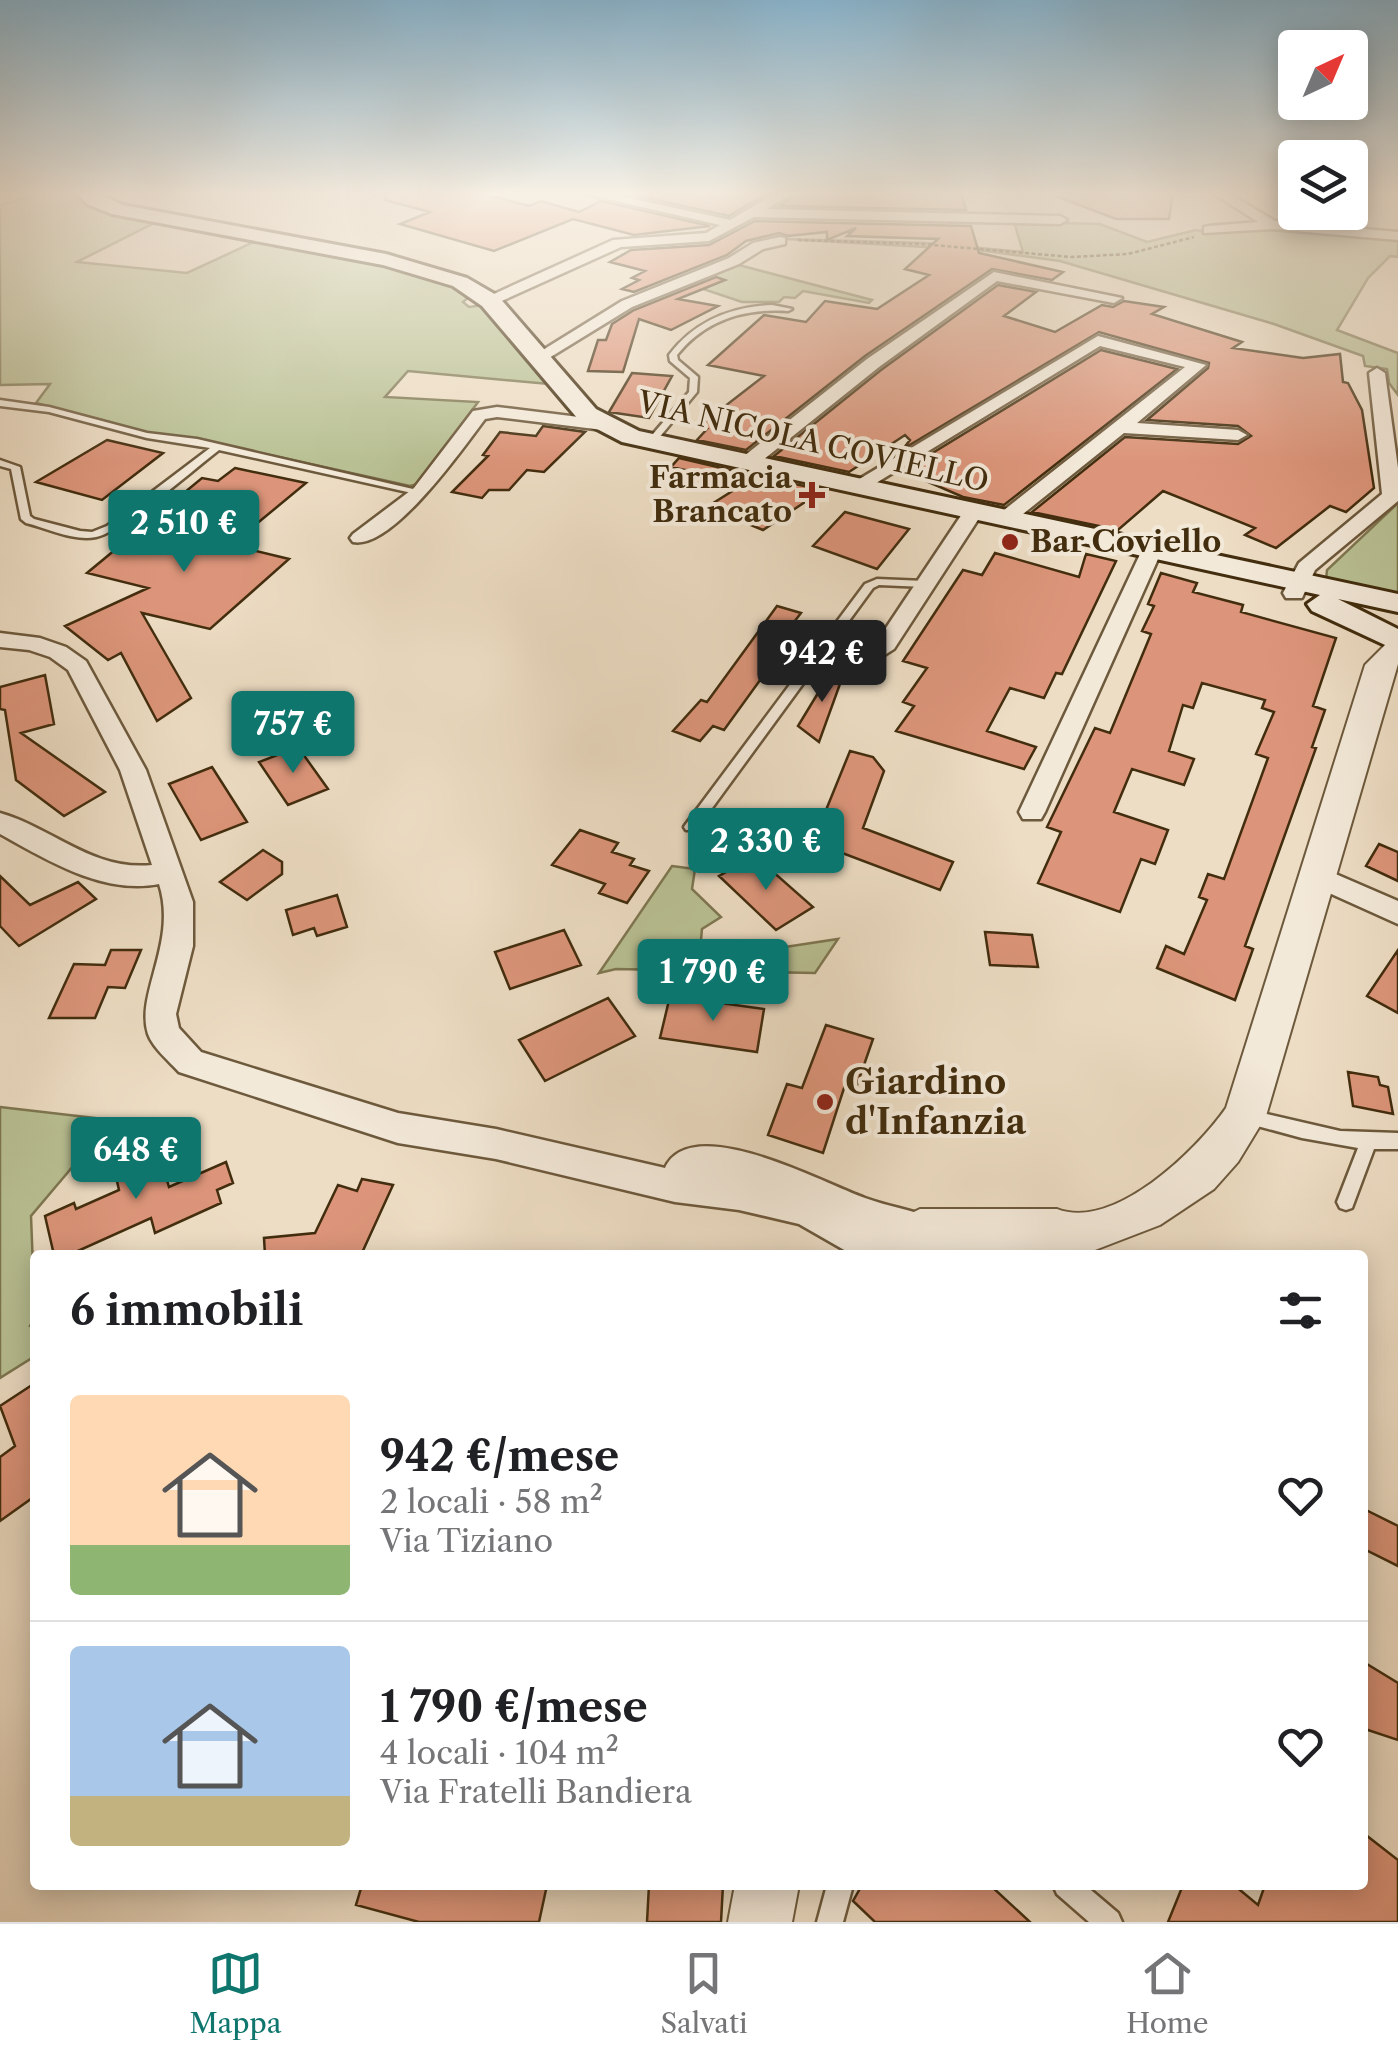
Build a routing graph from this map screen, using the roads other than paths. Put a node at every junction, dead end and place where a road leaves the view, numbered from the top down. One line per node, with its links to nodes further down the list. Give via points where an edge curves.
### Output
1 (459, 282): 7 (main road, VIA NICOLA COVIELLO)
2 (532, 282): 7 (street)
3 (683, 282): 9 (street, via 627,304)
4 (986, 282): 20 (street)
5 (1025, 282): 6 (street)
6 (1114, 298)
7 (490, 300): 9 (main road, VIA NICOLA COVIELLO)
8 (788, 309): 17 (lane, via 742,308 685,339 672,355 694,377 693,392)
9 (538, 358): 12 (main road, VIA NICOLA COVIELLO)
10 (1377, 373): 28 (street, via 1392,496 1306,567)
11 (0, 403): 18 (lane, via 161,441)
12 (577, 404): 13 (street); 14 (main road, VIA NICOLA COVIELLO)
13 (546, 418): 14 (street); 22 (street, via 478,415)
14 (603, 425): 17 (main road, VIA NICOLA COVIELLO)
15 (1120, 427): 16 (street); 21 (street, via 1198,365 1098,342); 24 (street)
16 (1238, 435)
17 (650, 442): 20 (main road, VIA NICOLA COVIELLO)
18 (217, 447): 19 (lane, via 111,528 92,534 30,522 15,467); 22 (lane)
19 (0, 462)
20 (746, 464): 21 (main road, VIA NICOLA COVIELLO)
21 (856, 487): 23 (main road, VIA NICOLA COVIELLO)
22 (421, 492): 25 (street)
23 (973, 512): 24 (main road, VIA NICOLA COVIELLO); 27 (street)
24 (1006, 518): 26 (main road, VIA NICOLA COVIELLO)
25 (360, 538)
26 (1152, 550): 28 (main road, VIA NICOLA COVIELLO); 34 (street)
27 (925, 584): 33 (street); 36 (lane, via 869,586)
28 (1297, 587): 29 (main road, VIA NICOLA COVIELLO)
29 (1346, 602): 30 (main road); 32 (main road)
30 (1398, 603)
31 (0, 640): 37 (street, via 58,652 86,676 133,770)
32 (1398, 645): 38 (street, via 1380,666)
33 (883, 650)
34 (1032, 812)
35 (0, 822): 37 (street, via 118,877 144,880)
36 (691, 826)
37 (169, 872): 45 (street, via 181,926 160,1014 164,1034 190,1062 398,1128 675,1186 684,1166 709,1160 875,1218)
38 (1317, 876): 39 (street); 40 (street)
39 (1398, 913)
40 (1246, 1116): 42 (lane); 44 (street, via 1198,1177)
41 (1398, 1141): 42 (lane)
42 (1368, 1143): 43 (lane)
43 (1346, 1202)
44 (1100, 1230): 45 (street); 46 (street)
45 (901, 1246)
46 (1029, 1250)
47 (766, 1890): 50 (street)
48 (839, 1890): 51 (lane)
49 (1072, 1890): 52 (lane)
50 (760, 1922)
51 (830, 1922)
52 (1109, 1922)

